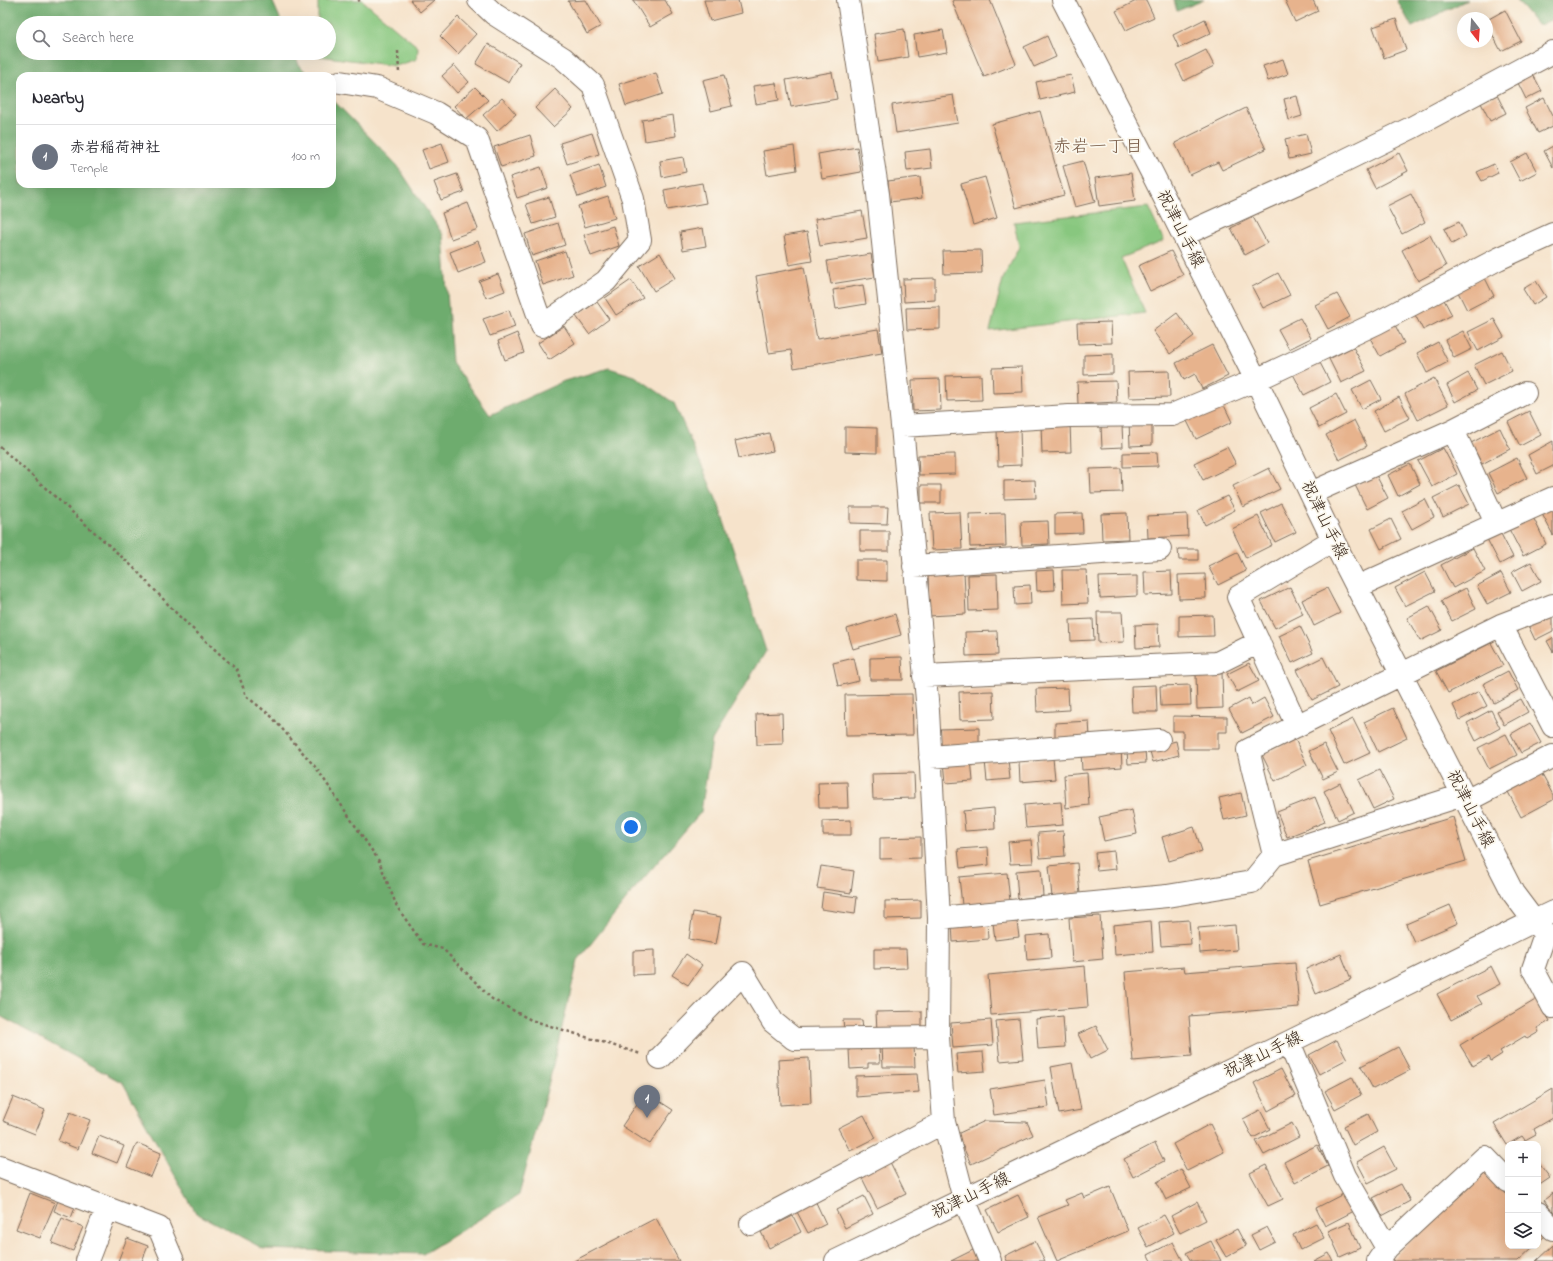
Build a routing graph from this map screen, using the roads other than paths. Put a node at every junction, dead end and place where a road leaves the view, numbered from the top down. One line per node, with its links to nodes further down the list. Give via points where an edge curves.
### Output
1 (479, 0): 5 (street, via 494,14 564,58 593,85 633,199 640,240 606,281 542,326 477,139 436,113 377,88)
2 (848, 0): 10 (street, via 878,194)
3 (1063, 0): 7 (street, 祝津山手線)
4 (1553, 52): 7 (street, via 1413,127)
5 (340, 82)
6 (1553, 234): 8 (street, via 1498,259 1377,323)
7 (1183, 235): 8 (street, 祝津山手線)
8 (1256, 380): 10 (street, via 1172,415 1069,416); 12 (street, 祝津山手線)
9 (1525, 393): 11 (street)
10 (902, 426): 17 (street)
11 (1453, 430): 12 (street); 14 (street)
12 (1310, 493): 15 (street, 祝津山手線)
13 (1553, 498): 14 (street)
14 (1496, 523): 18 (street)
15 (1334, 540): 18 (street, 祝津山手線); 21 (street, via 1238,597)
16 (1160, 550): 17 (street)
17 (914, 566): 22 (street)
18 (1357, 587): 23 (street, 祝津山手線)
19 (1553, 605): 20 (street)
20 (1501, 625): 23 (street); 25 (street)
21 (1259, 642): 22 (street, via 1217,663); 24 (street)
22 (924, 676): 28 (street)
23 (1402, 676): 24 (street); 29 (street, 祝津山手線)
24 (1298, 726): 30 (street, via 1248,750)
25 (1553, 726)
26 (1159, 740): 28 (street)
27 (1553, 756): 29 (street)
28 (930, 757): 31 (street)
29 (1464, 798): 30 (street); 32 (street, 祝津山手線, via 1513,892)
30 (1274, 855): 31 (street, via 1252,882 1167,896)
31 (939, 918): 34 (street)
32 (1546, 928): 33 (street, via 1533,968); 35 (street, 祝津山手線)
33 (1553, 1007)
34 (938, 1037): 36 (street, via 794,1039 773,1022 743,973); 37 (street)
35 (1289, 1042): 40 (street, 祝津山手線); 45 (street, via 1345,1176)
36 (660, 1058)
37 (944, 1122): 40 (street); 43 (street)
38 (0, 1167): 41 (street)
39 (1505, 1178): 45 (street, via 1485,1157)
40 (964, 1199): 48 (street, 祝津山手線); 49 (street)
41 (107, 1208): 46 (street); 47 (street, via 159,1228)
42 (1541, 1216): 44 (street)
43 (751, 1224)
44 (1553, 1228)
45 (1382, 1255)
46 (87, 1261)
47 (173, 1261)
48 (836, 1261)
49 (990, 1261)

